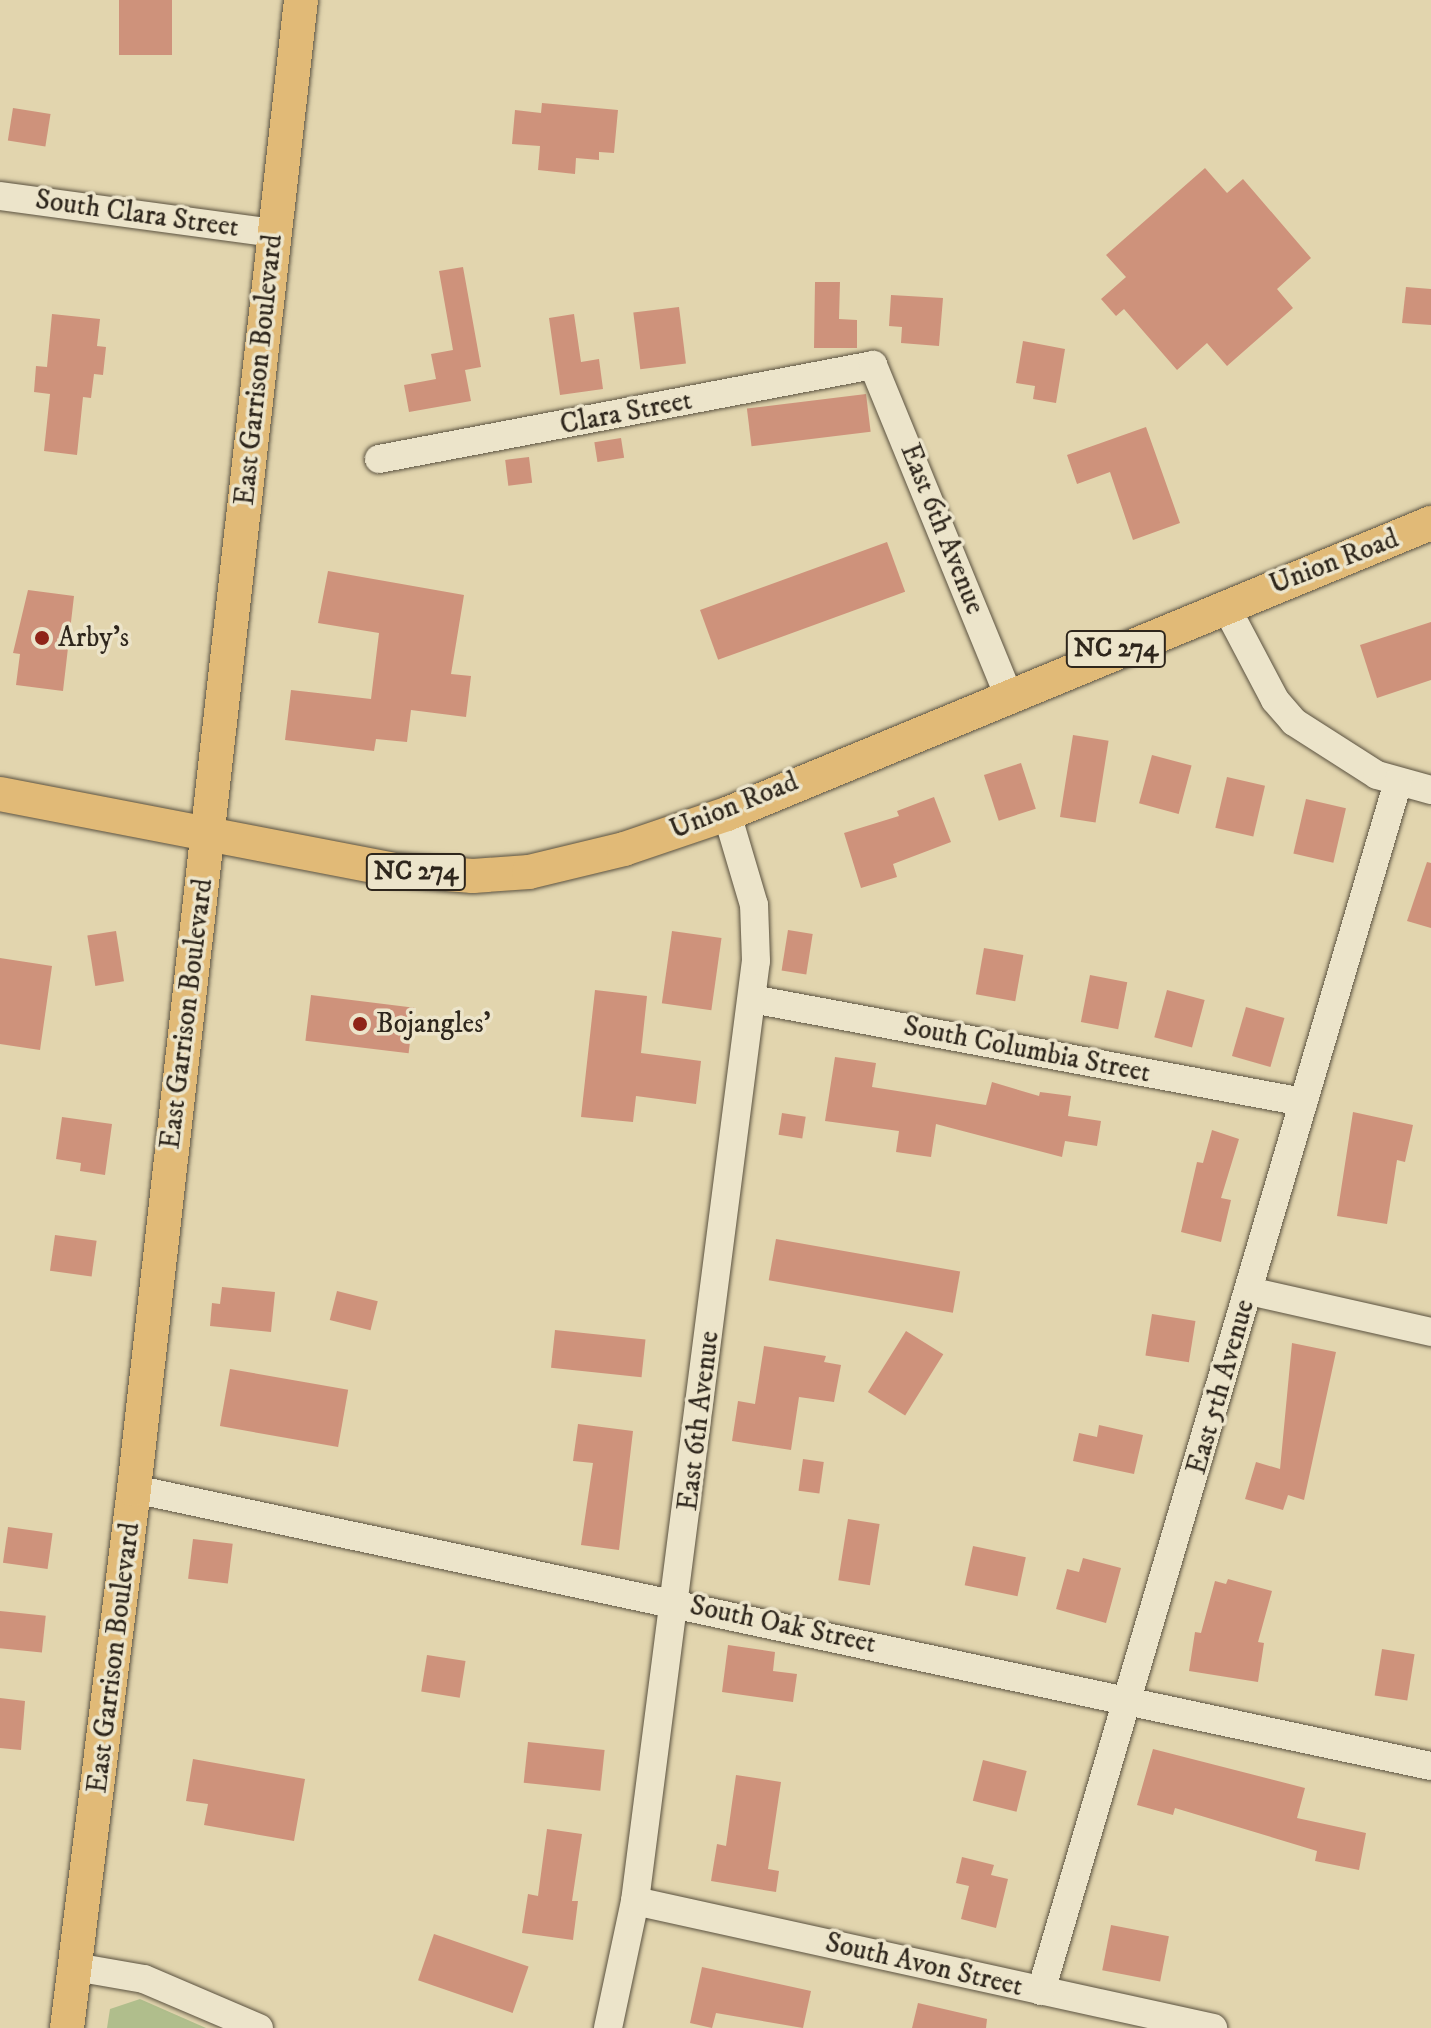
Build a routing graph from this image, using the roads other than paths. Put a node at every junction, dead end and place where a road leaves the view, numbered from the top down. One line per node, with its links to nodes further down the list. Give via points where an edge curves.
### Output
1 (301, 0): 3 (main road, East Garrison Boulevard)
2 (0, 196): 3 (street, South Clara Street)
3 (274, 233): 13 (main road, East Garrison Boulevard)
4 (873, 365): 5 (street, Clara Street); 8 (street, East 6th Avenue)
5 (379, 459)
6 (1431, 523): 7 (main road, Union Road / NC 274)
7 (1225, 605): 8 (main road, Union Road / NC 274); 9 (street, via 1275,700 1294,722 1346,760)
8 (1008, 694): 12 (main road, Union Road / NC 274)
9 (1398, 782): 10 (street); 15 (street, East 5th Avenue)
10 (1431, 790)
11 (0, 794): 13 (main road, Union Road / NC 274)
12 (727, 814): 13 (main road, Union Road / NC 274, via 593,858 529,872 473,876 396,870); 14 (street, East 6th Avenue, via 754,905)
13 (208, 837): 18 (main road, East Garrison Boulevard)
14 (752, 999): 15 (street, South Columbia Street); 19 (street, East 6th Avenue)
15 (1303, 1102): 16 (street, East 5th Avenue)
16 (1249, 1291): 17 (street); 20 (street, East 5th Avenue)
17 (1431, 1332)
18 (134, 1489): 19 (street, South Oak Street); 23 (main road, East Garrison Boulevard)
19 (676, 1601): 20 (street, South Oak Street); 22 (street, East 6th Avenue)
20 (1130, 1702): 21 (street, South Oak Street); 24 (street, East 5th Avenue)
21 (1431, 1766)
22 (635, 1901): 24 (street, South Avon Street); 27 (street, East 6th Avenue)
23 (75, 1967): 25 (main road, East Garrison Boulevard); 26 (street, via 144,1979)
24 (1041, 1991): 28 (street, South Avon Street)
25 (67, 2028)
26 (259, 2028)
27 (608, 2028)
28 (1213, 2028)

